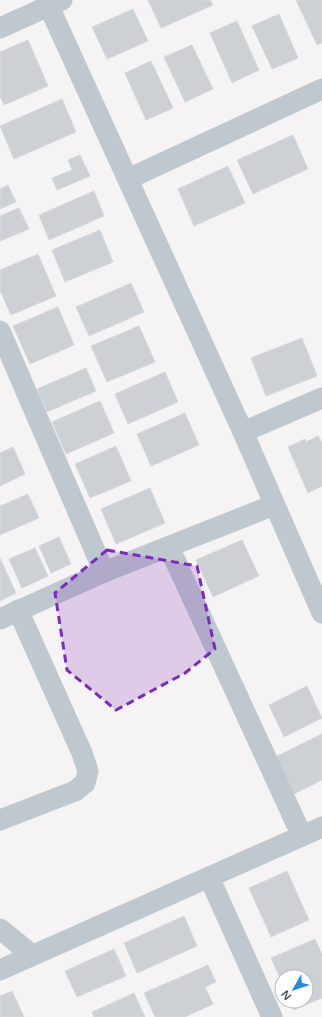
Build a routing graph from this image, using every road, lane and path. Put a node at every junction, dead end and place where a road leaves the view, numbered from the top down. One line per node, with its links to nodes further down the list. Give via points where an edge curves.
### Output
1 (52, 2): 2 (street); 4 (street)
2 (0, 28)
3 (322, 89): 4 (street)
4 (128, 179): 7 (street)
5 (0, 331): 10 (street)
6 (322, 398): 7 (street)
7 (243, 432): 8 (street)
8 (274, 505): 9 (street); 11 (street)
9 (169, 547): 10 (street); 15 (street)
10 (104, 572): 12 (street)
11 (322, 613)
12 (9, 615): 13 (street, via 79,745 88,771 85,783 75,791)
13 (0, 820)
14 (322, 827): 15 (street)
15 (302, 836): 16 (street)
16 (209, 877): 18 (street); 20 (street)
17 (0, 929): 18 (street)
18 (32, 955): 19 (street)
19 (0, 970)
20 (272, 1017)

